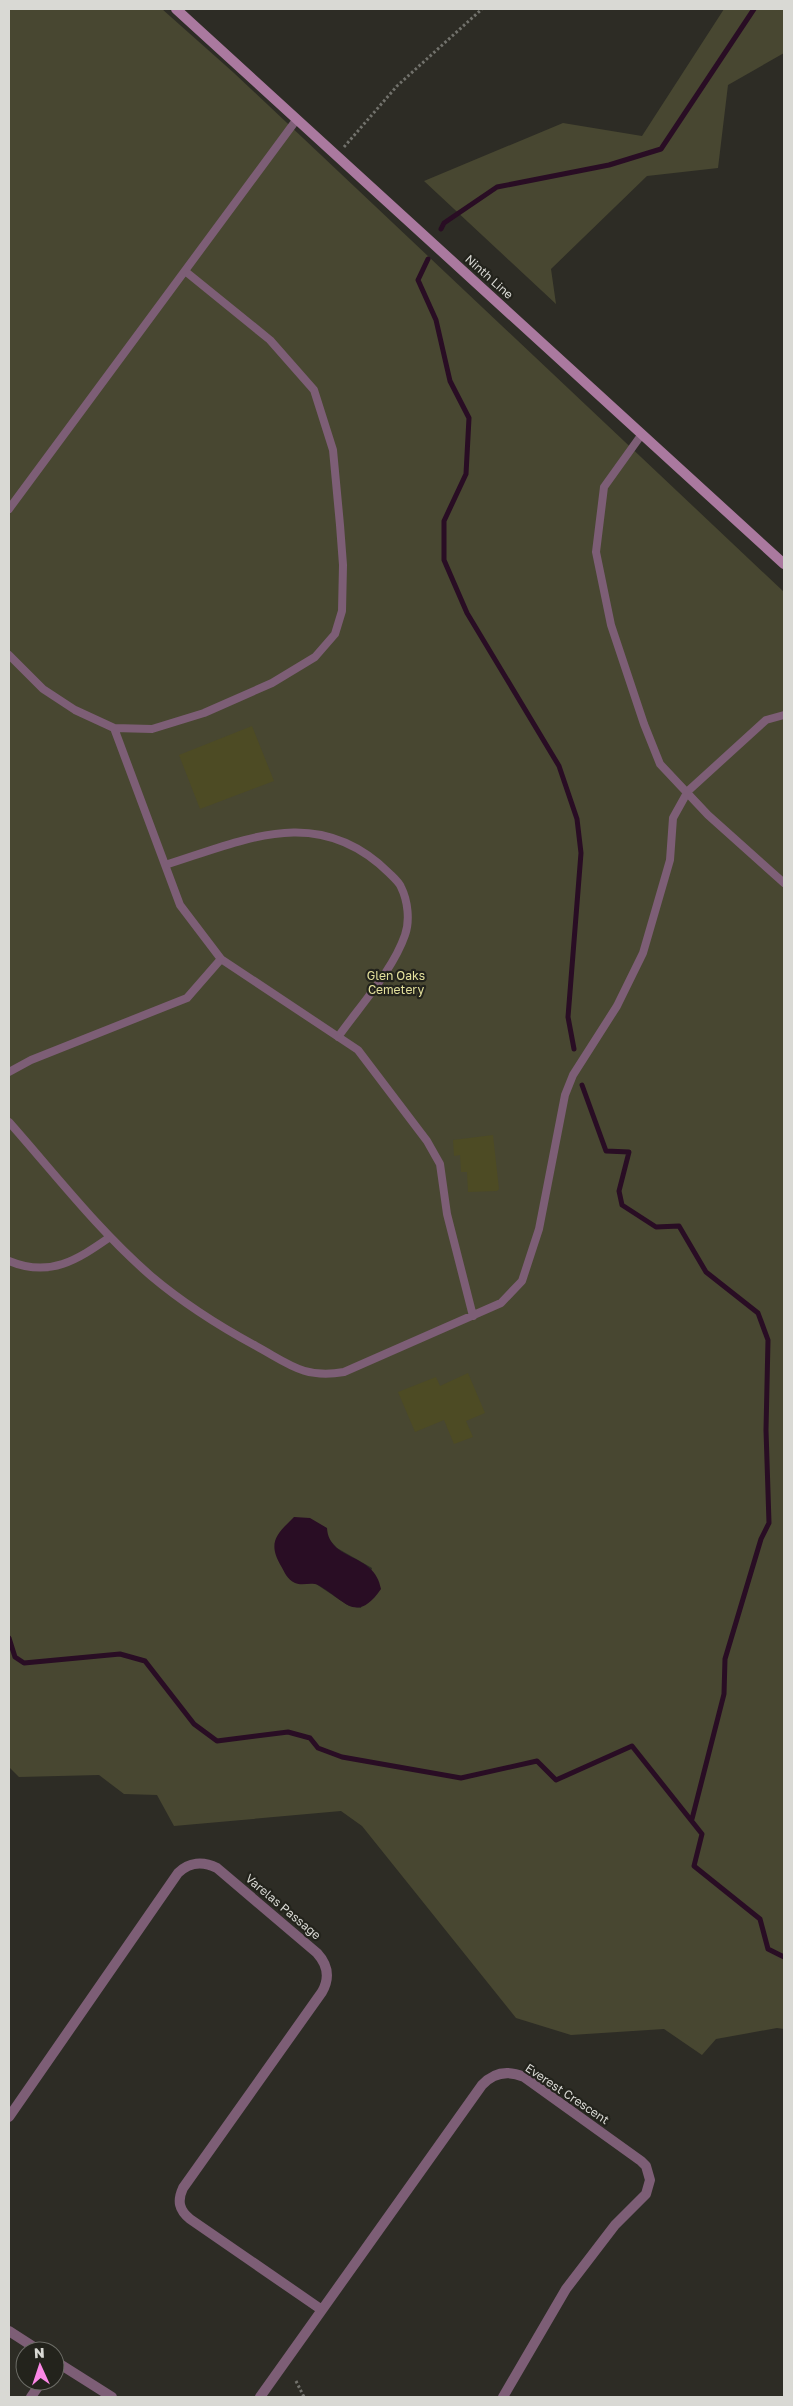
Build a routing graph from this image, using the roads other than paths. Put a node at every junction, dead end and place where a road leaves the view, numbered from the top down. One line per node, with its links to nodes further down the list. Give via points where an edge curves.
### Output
1 (176, 9): 2 (main road, Ninth Line)
2 (297, 119): 3 (lane); 4 (main road, Ninth Line)
3 (185, 271): 5 (lane); 9 (lane, via 270,340 314,390 334,450 343,565 342,611 335,634 315,657 272,683 204,713 152,729)
4 (642, 434): 6 (main road, Ninth Line); 10 (lane, via 604,487 596,552 611,625 644,724 660,764)
5 (9, 509)
6 (784, 564)
7 (9, 655): 9 (lane, via 43,689 75,710)
8 (784, 715): 10 (lane, via 766,720)
9 (114, 728): 11 (lane)
10 (688, 791): 12 (lane, via 708,815); 19 (lane, via 673,818 670,860 643,953 617,1006 573,1075 565,1095 539,1229 522,1281 501,1303)
11 (165, 865): 13 (lane, via 180,905); 14 (lane, via 275,832 299,831 329,837 380,865 401,886 408,912 406,934 394,958)
12 (784, 883)
13 (221, 959): 14 (lane); 15 (lane, via 187,998 31,1060)
14 (338, 1037): 19 (lane, via 358,1050 427,1141 440,1164 447,1214)
15 (9, 1072)
16 (9, 1122): 17 (lane)
17 (110, 1237): 18 (lane, via 80,1258 58,1267 36,1268); 19 (lane, via 152,1277 217,1324 303,1372 324,1376 344,1372)
18 (9, 1261)
19 (473, 1316)
20 (9, 2117): 21 (street, Varelas Passage, via 178,1873 196,1863 217,1868 317,1953 326,1966 327,1980 322,1992 182,2188 180,2208 190,2220)
21 (322, 2310): 26 (street, Everest Crescent); 27 (street, Everest Crescent, via 482,2085 500,2073 516,2074 641,2161 650,2180 646,2194 615,2225 566,2289)
22 (9, 2331): 23 (street)
23 (24, 2341)
24 (65, 2368): 25 (street)
25 (112, 2397)
26 (260, 2397)
27 (503, 2397)

